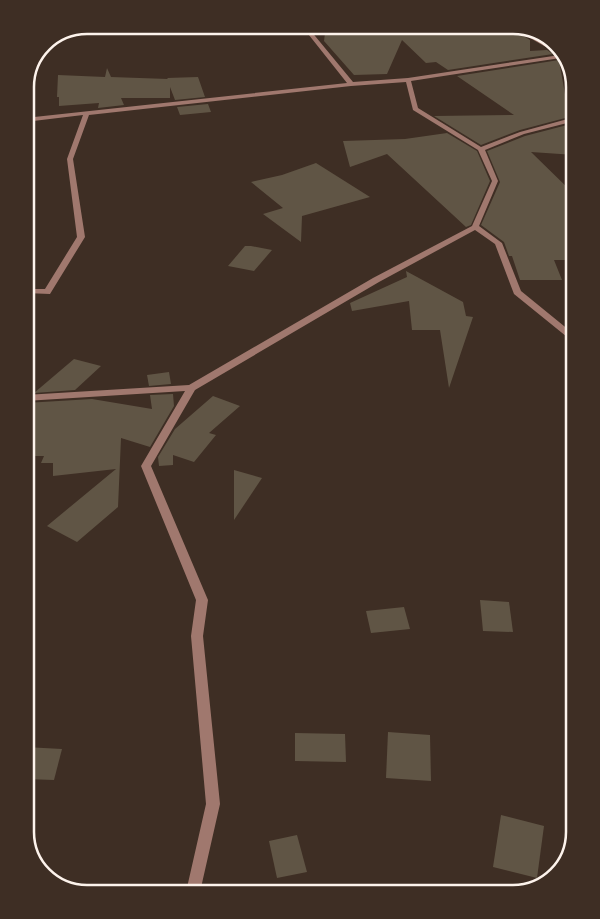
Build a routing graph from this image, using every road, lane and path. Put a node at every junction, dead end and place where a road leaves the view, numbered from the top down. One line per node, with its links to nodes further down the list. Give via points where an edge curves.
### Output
1 (310, 34): 4 (street)
2 (556, 56): 3 (street)
3 (408, 80): 4 (street); 8 (street, via 415,109)
4 (351, 84): 5 (street)
5 (87, 112): 6 (street); 10 (street, via 70,159 81,237 47,292)
6 (34, 119)
7 (566, 121): 8 (street, via 522,133)
8 (481, 149): 9 (street, via 495,181)
9 (475, 227): 11 (street, via 498,243 517,292); 12 (street, via 376,280)
10 (34, 291)
11 (566, 333)
12 (191, 388): 13 (street); 14 (street, via 146,466 202,600 197,636 213,804)
13 (34, 397)
14 (196, 885)

